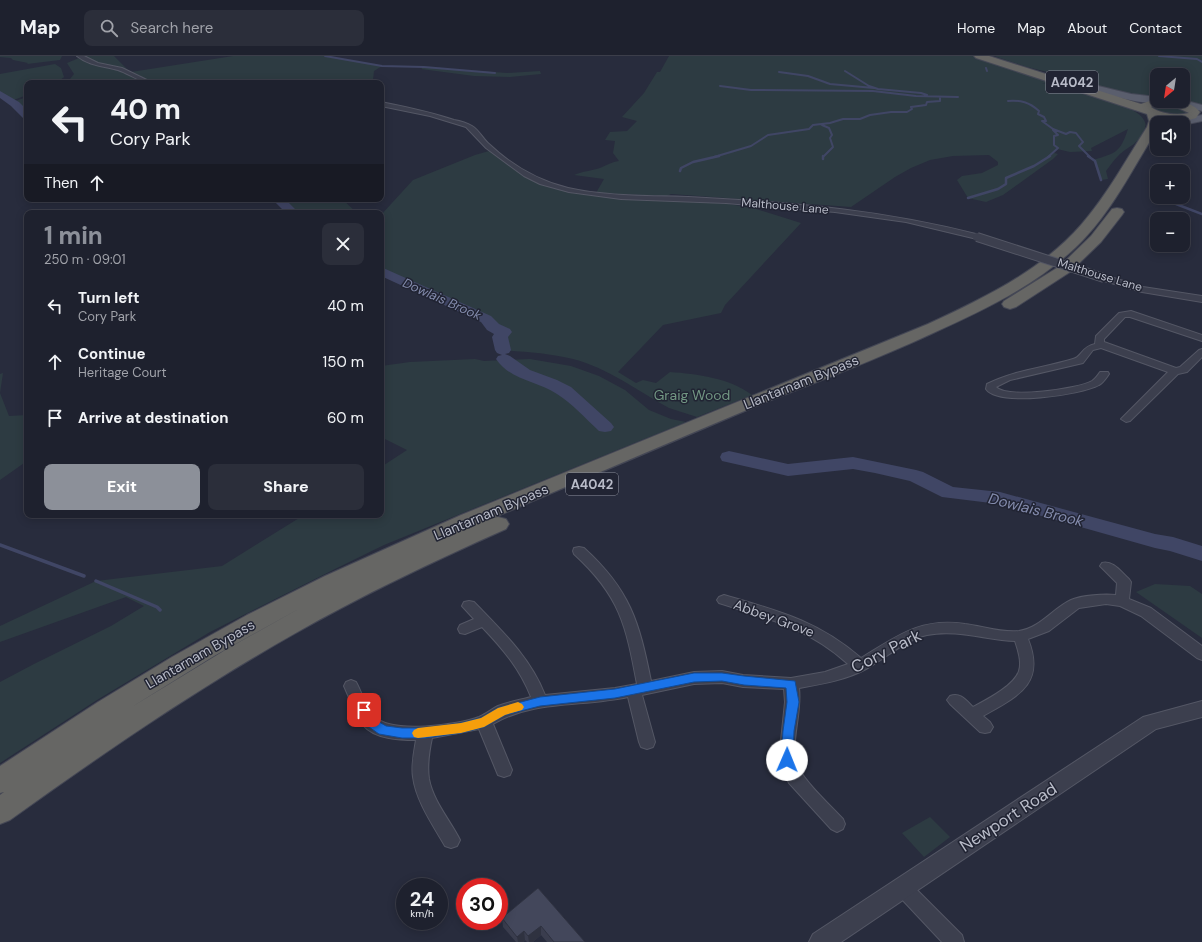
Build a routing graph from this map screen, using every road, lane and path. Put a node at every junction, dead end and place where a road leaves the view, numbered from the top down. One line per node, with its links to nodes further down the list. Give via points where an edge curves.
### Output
1 (80, 56): 4 (street)
2 (979, 56): 5 (highway, A4042)
3 (989, 56): 9 (highway, A4042, via 1127,98)
4 (144, 80)
5 (1108, 97): 9 (highway, A4042); 9 (highway, A4042, via 1149,119)
6 (384, 105): 12 (street, Malthouse Lane, bridge, via 431,114 468,126 488,147 529,177 564,189 601,194 862,212 914,221 977,237 1142,289)
7 (1190, 105): 8 (main road)
8 (1202, 108): 11 (main road)
9 (1153, 115): 10 (highway); 41 (highway, Llantarnam Bypass / A4042, via 1112,195 1088,227 1058,254 1010,288 918,335 733,409 457,526 295,600 136,691); 42 (highway, Llantarnam Bypass / A4042, via 1118,210 1096,240 1064,270 1008,306 938,339 467,537 390,574 250,647 84,752)
10 (1167, 116)
11 (1190, 116)
12 (1202, 299)
13 (1202, 338): 14 (street, via 1134,314 1126,314 1099,338)
14 (1102, 346): 16 (street); 17 (street, via 1090,348 1079,361 1007,378 991,388 992,391 1006,394 1057,393 1092,385)
15 (1202, 352): 16 (street, via 1183,370)
16 (1175, 371): 18 (street)
17 (1104, 374)
18 (1126, 419)
19 (579, 551): 31 (street, via 608,580 622,600 636,643)
20 (1107, 566): 22 (street, via 1124,582)
21 (724, 600): 28 (street, Abbey Grove, via 804,627 827,639)
22 (1122, 601): 26 (street, Cory Park, via 1106,599 1075,604 1044,627); 27 (street, Cory Park, via 1146,612)
23 (469, 606): 24 (street)
24 (483, 621): 25 (street); 33 (street, via 501,638 530,676)
25 (464, 630)
26 (1020, 636): 28 (street, Cory Park, via 944,627 927,630 910,635); 35 (street, via 1027,654 1027,670 1018,685)
27 (1202, 654)
28 (860, 666): 29 (street, Cory Park, via 825,678)
29 (791, 684): 31 (street, Cory Park, via 722,677 694,678); 43 (street, via 793,702 787,760 795,778)
30 (351, 686): 38 (street, Cory Park, via 370,722 383,730)
31 (639, 689): 33 (street, Cory Park); 39 (street)
32 (955, 700): 35 (street)
33 (540, 702): 36 (street, Cory Park, via 502,711)
34 (1202, 709): 45 (street, Newport Road, via 1150,723)
35 (972, 714): 37 (street)
36 (484, 722): 38 (street, Cory Park); 40 (street)
37 (985, 727)
38 (425, 733): 44 (street, via 421,758 422,782 427,797)
39 (647, 742)
40 (504, 770)
41 (0, 781)
42 (0, 811)
43 (837, 824)
44 (451, 840)
45 (902, 887): 46 (street, Newport Road); 47 (street)
46 (821, 942)
47 (955, 942)

